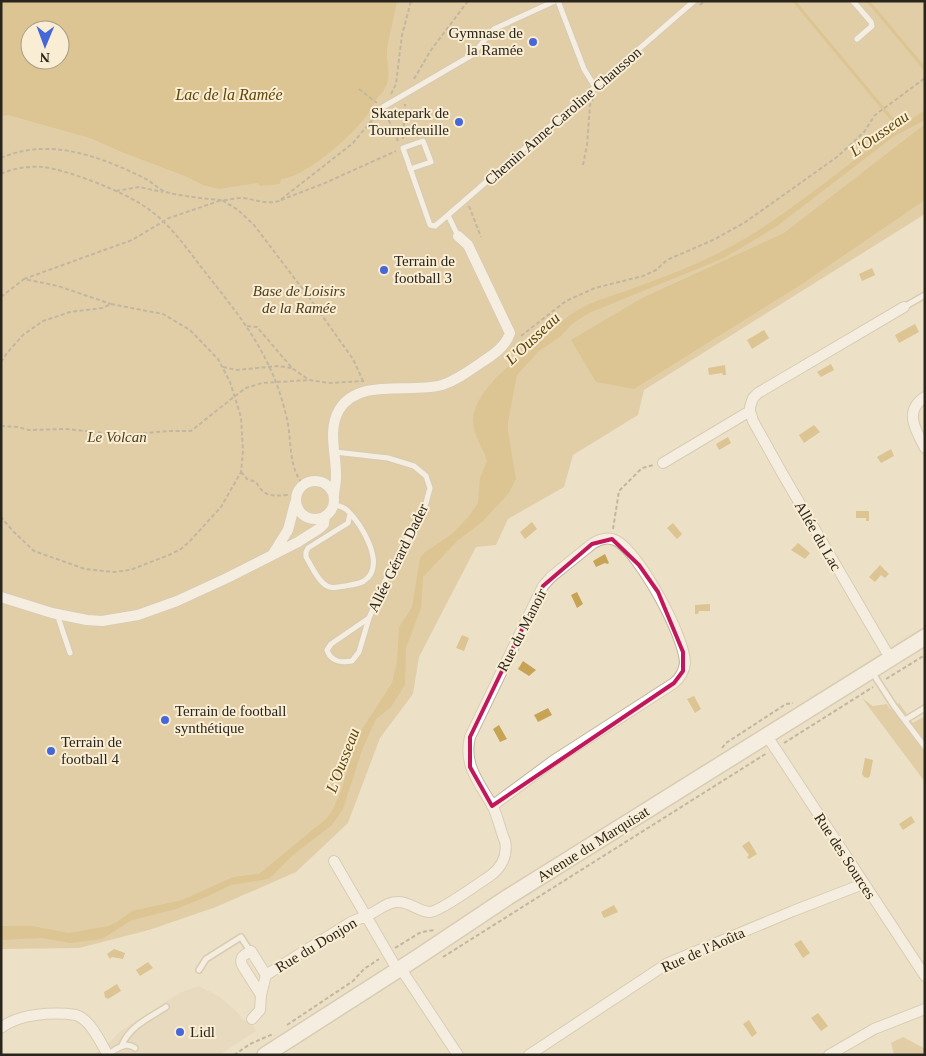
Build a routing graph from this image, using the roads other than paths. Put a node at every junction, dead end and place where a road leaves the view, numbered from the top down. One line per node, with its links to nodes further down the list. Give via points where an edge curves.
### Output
1 (557, 1): 5 (lane, via 584,69); 6 (lane, via 494,29 472,55)
2 (693, 1): 5 (lane, Chemin Anne-Caroline Chausson)
3 (853, 1): 4 (lane, via 872,26)
4 (857, 39)
5 (595, 87): 8 (lane, Chemin Anne-Caroline Chausson)
6 (383, 107)
7 (410, 169): 7 (lane, via 402,148 423,141 431,162); 8 (lane, via 430,225 435,226)
8 (448, 216): 9 (lane)
9 (458, 236): 15 (street, via 468,246 510,333 507,342 462,376 442,384 371,389 358,393 339,410 333,437)
10 (925, 295): 11 (lane)
11 (904, 307): 13 (street, via 758,393 753,398)
12 (925, 398): 14 (street, via 917,405 913,426)
13 (750, 411): 16 (street); 28 (street, Allée du Lac, via 782,473)
14 (925, 448)
15 (335, 456): 17 (street, via 328,474); 19 (street); 25 (lane, Allée Gérard Dader, via 388,458 414,466 426,476 430,488 426,503)
16 (663, 463)
17 (314, 480): 18 (street, via 304,484); 19 (street, via 329,487)
18 (296, 499): 21 (street, via 300,513 305,516 315,519); 22 (street, via 288,530)
19 (333, 500): 20 (lane); 21 (street)
20 (350, 514): 20 (lane, via 373,551 373,564 368,577 362,582 333,588 323,583 306,552 348,523)
21 (326, 516): 22 (street, via 320,528)
22 (273, 554): 24 (street, via 186,597 138,615 102,621)
23 (1, 597): 24 (street)
24 (60, 615): 27 (lane, via 58,620)
25 (369, 618): 25 (lane, Allée Gérard Dader, via 359,652 352,660 335,661 329,657 327,650 331,644)
26 (925, 637): 28 (main road, Avenue du Marquisat)
27 (70, 653)
28 (890, 658): 29 (main road, Avenue du Marquisat)
29 (875, 677): 31 (lane); 32 (main road, Avenue du Marquisat)
30 (925, 708): 31 (lane)
31 (905, 720): 33 (lane)
32 (771, 742): 36 (street, Rue des Sources); 39 (main road, Avenue du Marquisat, via 508,897)
33 (924, 745)
34 (492, 806): 34 (street, Rue du Manoir, via 674,683 684,671 683,652 667,610 639,565 612,539 592,544 542,586 470,737 467,752 470,767); 37 (street, Rue du Manoir, via 506,847 504,860 496,872 435,910 421,911 396,902)
35 (334, 861): 37 (street)
36 (864, 884): 42 (street, Rue des Sources); 53 (street, Rue de l'Aoûta, via 668,964)
37 (366, 916): 39 (street); 41 (street, Rue du Donjon, via 350,922)
38 (250, 951): 40 (lane, via 241,937 206,959); 41 (street, Rue du Donjon); 43 (street, via 242,956 241,962)
39 (400, 969): 51 (main road, Avenue du Marquisat); 52 (street)
40 (199, 970)
41 (266, 975): 43 (street, Rue du Donjon)
42 (925, 976)
43 (261, 995): 46 (street, Rue du Donjon, via 260,1010)
44 (166, 1007): 48 (lane, via 132,1028)
45 (925, 1009): 54 (street, via 874,1029)
46 (252, 1019)
47 (1, 1028): 50 (street, via 33,1015 81,1017)
48 (122, 1045): 49 (lane); 50 (lane)
49 (135, 1048)
50 (108, 1055)
51 (265, 1055)
52 (458, 1055)
53 (529, 1055)
54 (829, 1055)

